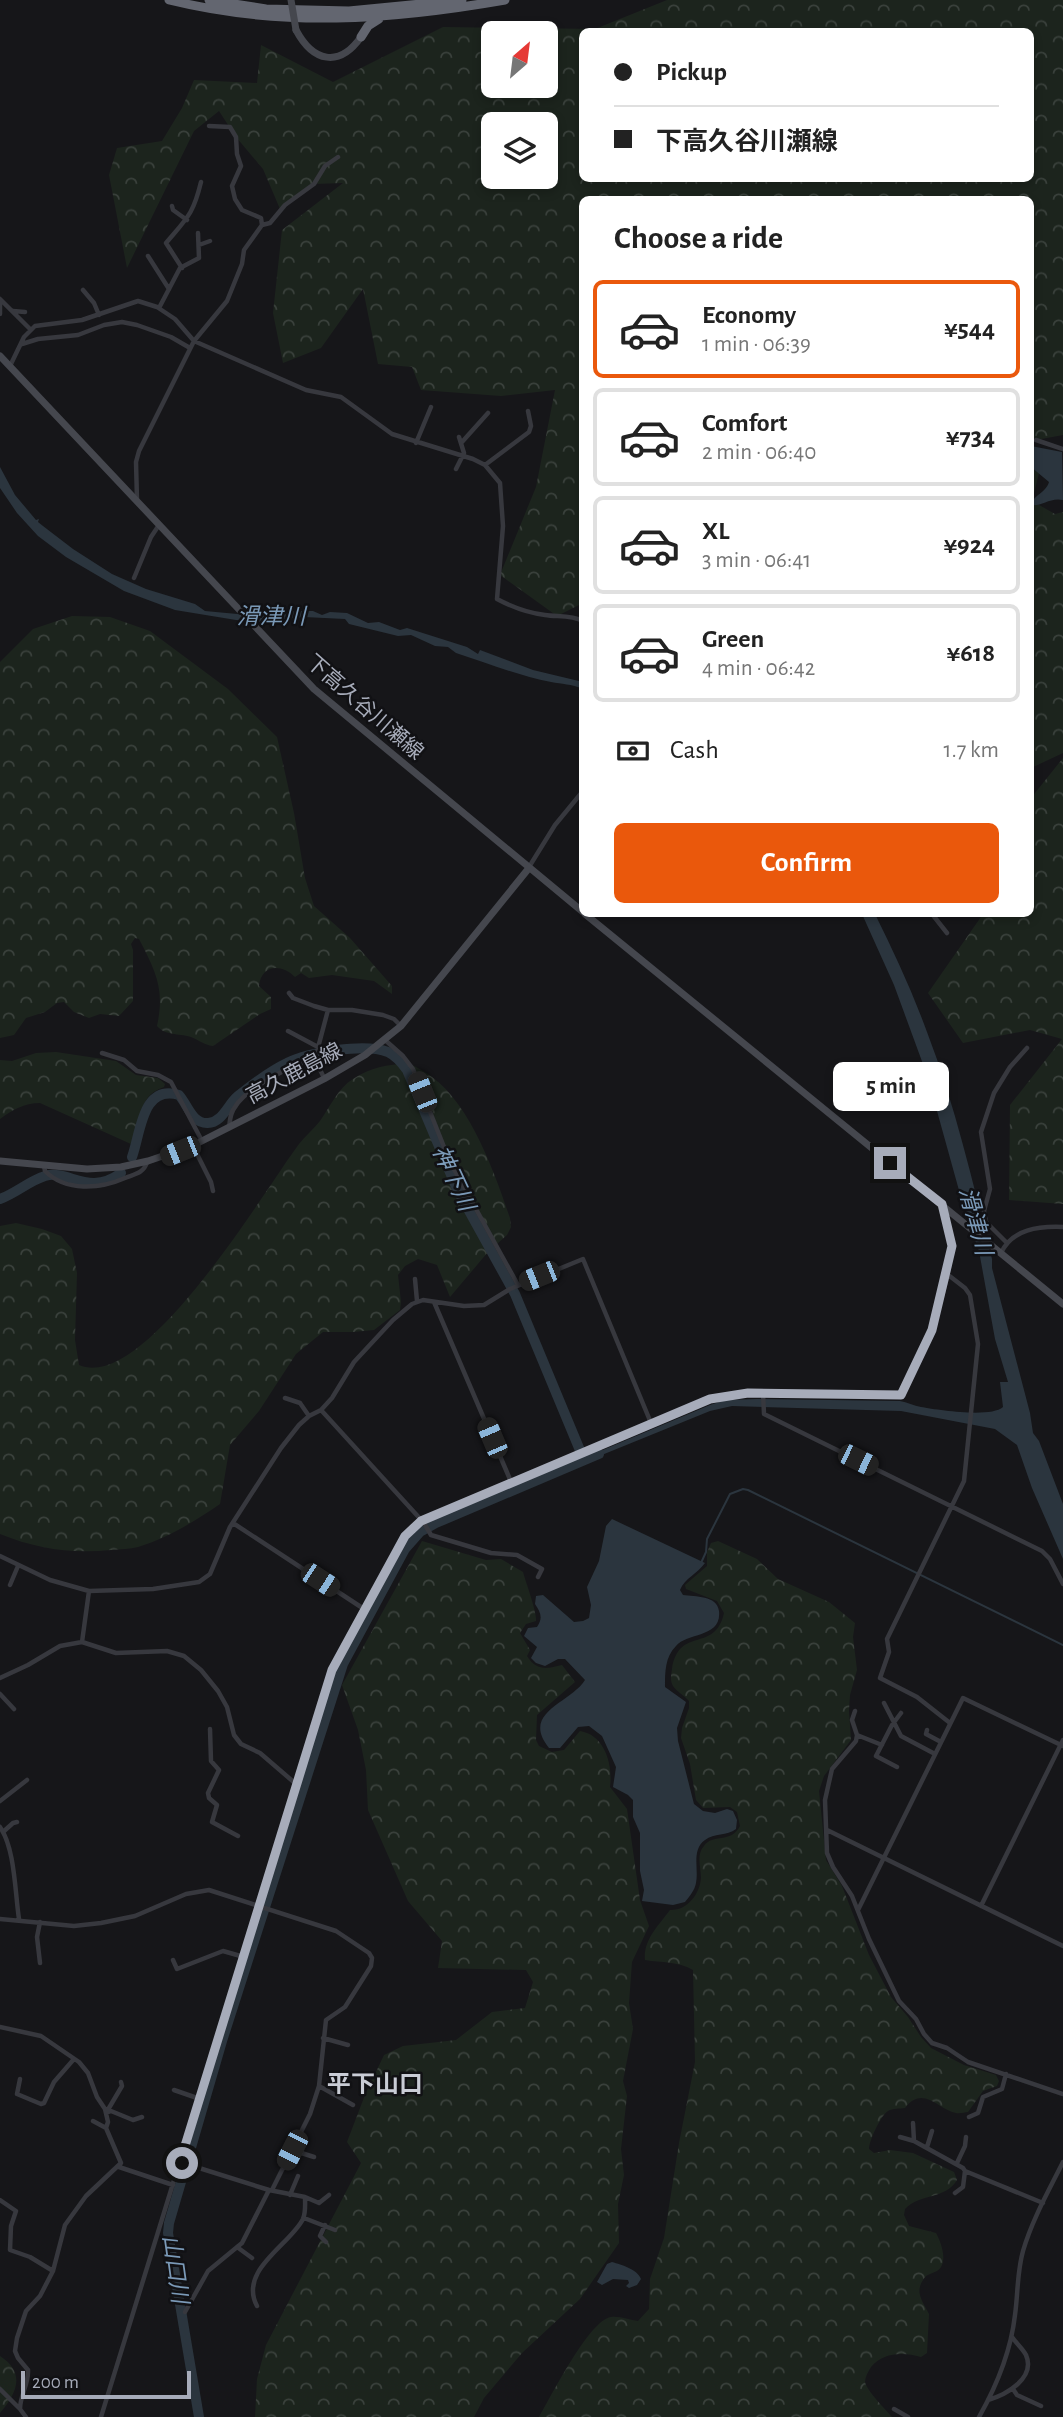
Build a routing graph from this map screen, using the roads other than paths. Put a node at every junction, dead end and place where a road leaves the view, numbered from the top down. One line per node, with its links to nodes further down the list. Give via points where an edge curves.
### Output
1 (169, 0): 8 (highway, via 261,17)
2 (209, 0): 6 (highway, via 280,10 349,11)
3 (291, 0): 9 (main road, bridge, via 296,30 316,54 337,57 352,50)
4 (457, 0): 6 (highway)
5 (505, 0): 7 (highway)
6 (427, 2)
7 (383, 17): 8 (highway); 9 (highway)
8 (350, 19): 9 (highway)
9 (361, 37)
10 (209, 126): 15 (street, via 230,127 234,133 241,166 232,186 235,199 242,210 261,218)
11 (338, 157): 15 (street, via 325,166 314,184)
12 (201, 183): 14 (street)
13 (172, 206): 14 (street)
14 (187, 220): 22 (street, via 166,243)
15 (262, 225): 32 (street, via 244,250 227,301)
16 (198, 233): 18 (street)
17 (209, 242): 18 (street)
18 (199, 245): 22 (street, via 199,258)
19 (148, 256): 21 (street)
20 (163, 262): 21 (street)
21 (156, 267): 23 (street)
22 (182, 268): 23 (street)
23 (169, 289): 26 (street)
24 (83, 290): 30 (street)
25 (0, 299): 27 (street); 29 (street)
26 (159, 308): 30 (street, via 138,301); 32 (street)
27 (12, 312): 28 (street); 31 (street)
28 (25, 312)
29 (0, 314)
30 (99, 315): 31 (street)
31 (30, 329): 33 (street)
32 (194, 341): 34 (street); 41 (street, via 306,390 341,397 382,428)
33 (21, 344): 34 (street, via 78,335 116,322 137,325); 36 (street)
34 (190, 348): 46 (street, via 139,451)
35 (0, 356): 36 (main road, 下高久谷川瀬線)
36 (10, 366): 46 (main road, 下高久谷川瀬線)
37 (431, 407): 41 (street)
38 (528, 411): 44 (street, via 531,429)
39 (488, 413): 43 (street, via 460,440)
40 (1036, 440): 42 (street)
41 (416, 443): 43 (street)
42 (1063, 449)
43 (462, 456): 44 (street); 45 (street)
44 (485, 466): 49 (street, via 499,483 503,526 497,600 541,615)
45 (456, 469)
46 (137, 500): 47 (main road, 下高久谷川瀬線)
47 (159, 525): 48 (street); 51 (main road, 下高久谷川瀬線, via 261,636 340,712)
48 (134, 578)
49 (579, 619)
50 (579, 796): 51 (street)
51 (529, 868): 52 (main road, 下高久谷川瀬線); 58 (main road, 高久鹿島線)
52 (579, 909)
53 (589, 917): 72 (main road, 下高久谷川瀬線)
54 (934, 917): 55 (street)
55 (947, 933)
56 (289, 993): 57 (street)
57 (328, 1010): 58 (street, via 383,1015); 63 (street)
58 (401, 1026): 60 (main road, 高久鹿島線)
59 (288, 1031): 63 (street)
60 (382, 1043): 64 (main road, 高久鹿島線); 78 (street, via 403,1056 413,1069 455,1172)
61 (1027, 1048): 74 (street, via 994,1093 981,1132 990,1189 986,1222)
62 (102, 1053): 66 (street, via 171,1082)
63 (316, 1054): 64 (street); 65 (street, via 240,1099 230,1115)
64 (324, 1079): 65 (main road, 高久鹿島線)
65 (229, 1128): 66 (main road, 高久鹿島線)
66 (202, 1141): 67 (main road, 高久鹿島線)
67 (192, 1146): 69 (main road, 高久鹿島線); 71 (street)
68 (1, 1159): 70 (main road, 高久鹿島線)
69 (148, 1161): 70 (main road, 高久鹿島線, via 121,1167); 70 (street, via 138,1174 95,1188 52,1179)
70 (46, 1170)
71 (213, 1191)
72 (942, 1204): 75 (main road, 下高久谷川瀬線); 76 (street, via 952,1246)
73 (1063, 1227): 74 (street, via 1041,1227)
74 (1006, 1242): 75 (street)
75 (999, 1251): 81 (main road, 下高久谷川瀬線)
76 (947, 1273): 82 (street, via 932,1330 901,1395); 88 (street, via 971,1295 978,1343 964,1481)
77 (415, 1279): 79 (street)
78 (514, 1287): 80 (street, via 475,1307); 86 (street, via 583,1259)
79 (417, 1301): 80 (street); 84 (street, via 374,1339)
80 (434, 1301): 87 (street)
81 (1063, 1304)
82 (763, 1394): 86 (street, via 719,1396); 88 (street, via 764,1414)
83 (285, 1398): 85 (street, via 300,1403)
84 (321, 1410): 85 (street); 89 (street)
85 (309, 1416): 90 (street, via 281,1448)
86 (650, 1423): 87 (street)
87 (512, 1484): 89 (street)
88 (951, 1507): 94 (street, via 1044,1553); 106 (street, via 887,1639 889,1652 880,1678 917,1697)
89 (423, 1522): 93 (street, via 433,1537 523,1557 542,1569); 97 (street, via 405,1536)
90 (233, 1523): 96 (street, via 209,1574 199,1581); 97 (street)
91 (0, 1556): 92 (street)
92 (18, 1566): 95 (street); 96 (street)
93 (538, 1577)
94 (1063, 1584)
95 (10, 1585)
96 (89, 1591): 98 (street)
97 (364, 1609): 116 (street, via 332,1670)
98 (82, 1642): 99 (street, via 60,1646); 116 (street, via 116,1653 167,1651 184,1656 218,1691 237,1740)
99 (0, 1678)
100 (0, 1694): 102 (street)
101 (884, 1703): 105 (street)
102 (14, 1709)
103 (855, 1711): 109 (street, via 852,1720)
104 (901, 1713): 105 (street)
105 (894, 1723): 112 (street); 113 (street, via 901,1736)
106 (950, 1723): 110 (street); 111 (street, via 966,1698)
107 (210, 1729): 121 (street, via 211,1761 219,1770 208,1796 217,1805 212,1822)
108 (927, 1730): 110 (street, via 926,1734)
109 (857, 1735): 112 (street); 120 (street, via 832,1769 825,1800)
110 (941, 1742): 113 (street)
111 (1062, 1743): 123 (street)
112 (882, 1745): 114 (street, via 876,1756)
113 (935, 1754): 122 (street)
114 (897, 1767)
115 (27, 1780): 117 (street)
116 (296, 1784): 124 (street)
117 (0, 1801)
118 (17, 1822): 119 (street)
119 (2, 1830): 127 (street)
120 (827, 1830): 122 (street); 125 (street, via 829,1859)
121 (238, 1836)
122 (884, 1858): 123 (street); 125 (street)
123 (981, 1906): 129 (street)
124 (261, 1907): 128 (street, via 209,1891 186,1894 135,1916 101,1923); 130 (street); 134 (street, via 344,1935 372,1958 345,2007 326,2020)
125 (858, 1910): 137 (street, via 899,2001 927,2039 968,2062)
126 (0, 1919): 127 (street)
127 (19, 1919): 128 (street)
128 (40, 1922): 132 (street)
129 (1063, 1946)
130 (244, 1957): 131 (street, via 223,1951 177,1969); 143 (street)
131 (173, 1961)
132 (40, 1963)
133 (0, 2027): 136 (street, via 41,2036)
134 (323, 2038): 135 (street); 140 (street)
135 (348, 2045)
136 (74, 2059): 138 (street, via 54,2082 44,2103 17,2094); 145 (street, via 88,2073)
137 (1006, 2074): 142 (street); 147 (street, via 1002,2089 983,2097 978,2113)
138 (20, 2079)
139 (121, 2082): 145 (street)
140 (319, 2086): 144 (street); 156 (street)
141 (174, 2090): 143 (street)
142 (1063, 2094)
143 (200, 2099): 159 (street)
144 (353, 2105)
145 (106, 2113): 146 (street); 150 (street)
146 (142, 2117)
147 (969, 2118)
148 (93, 2121): 150 (street)
149 (913, 2123): 154 (street)
150 (106, 2128): 161 (street, via 119,2155)
151 (932, 2131): 155 (street)
152 (900, 2137): 154 (street)
153 (966, 2137): 160 (street)
154 (914, 2141): 155 (street)
155 (927, 2147): 160 (street)
156 (292, 2150): 157 (street); 165 (street)
157 (314, 2157)
158 (1063, 2161): 171 (street)
159 (181, 2162): 164 (street); 165 (street)
160 (957, 2163): 162 (street)
161 (119, 2167): 164 (street); 178 (street, via 86,2196 65,2225)
162 (965, 2171): 166 (street, via 963,2188); 171 (street)
163 (298, 2176): 167 (street)
164 (173, 2185): 189 (street)
165 (270, 2190): 167 (street); 176 (street, via 250,2232)
166 (955, 2193)
167 (290, 2194): 169 (street)
168 (329, 2195): 169 (street, via 319,2203)
169 (305, 2197): 172 (street)
170 (0, 2200): 178 (street, via 16,2211 10,2250)
171 (1042, 2203): 181 (street, via 1021,2260)
172 (304, 2218): 173 (street); 179 (street, via 255,2278)
173 (325, 2225): 174 (street); 175 (street, via 320,2236)
174 (335, 2230)
175 (326, 2242)
176 (237, 2247): 177 (street); 180 (street, via 208,2271)
177 (252, 2258)
178 (53, 2271): 186 (street, via 26,2311 17,2338 17,2355 29,2370)
179 (257, 2306)
180 (185, 2312)
181 (1011, 2337): 183 (street, via 1028,2363); 184 (street)
182 (0, 2389): 186 (street)
183 (1013, 2389): 184 (street); 185 (street)
184 (988, 2400): 191 (street)
185 (1041, 2406)
186 (20, 2409): 188 (street)
187 (894, 2409): 190 (street)
188 (26, 2417)
189 (101, 2417)
190 (908, 2417)
191 (979, 2417)

